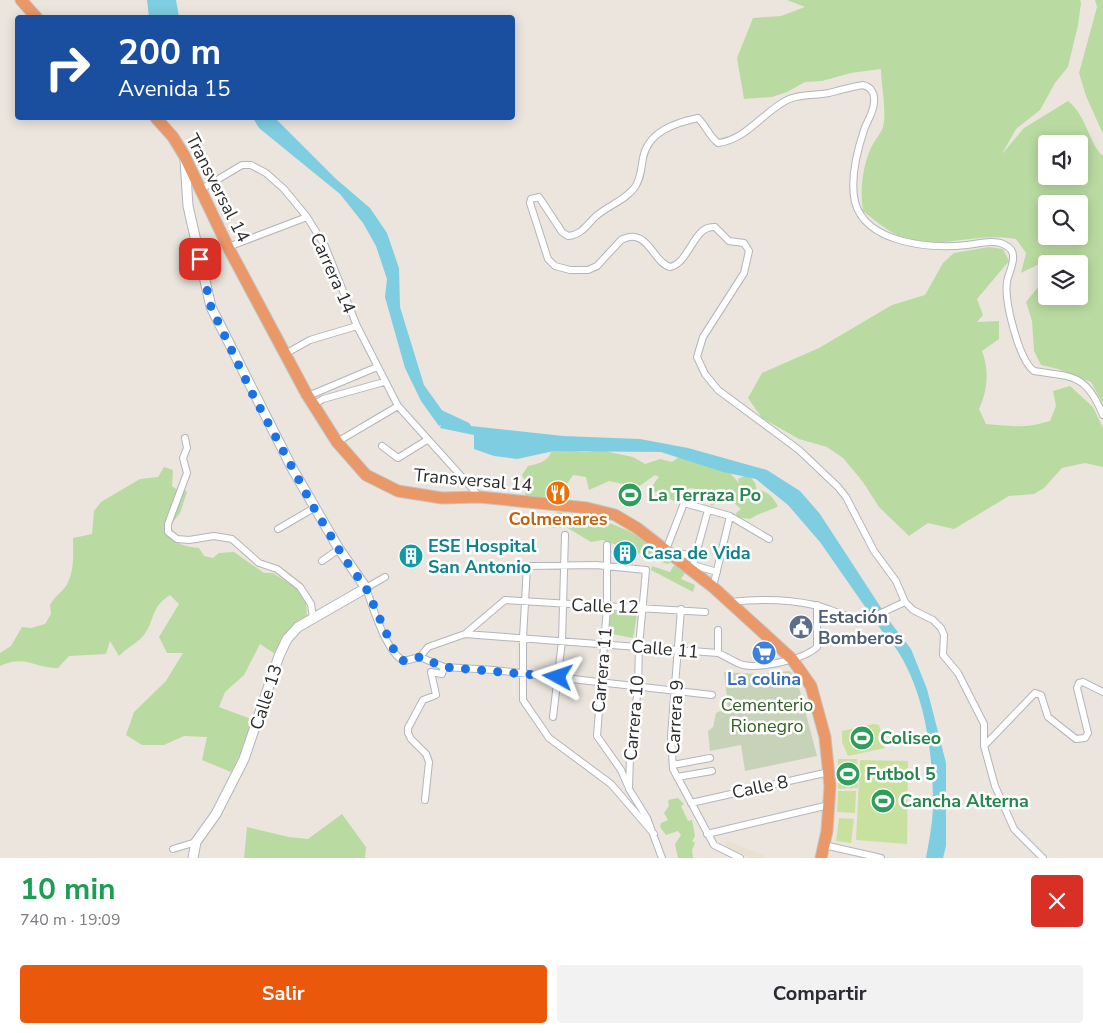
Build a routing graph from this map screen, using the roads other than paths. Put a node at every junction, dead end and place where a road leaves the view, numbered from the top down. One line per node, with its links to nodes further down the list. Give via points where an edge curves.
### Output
1 (22, 0): 2 (highway)
2 (34, 15)
3 (158, 120): 4 (highway, Transversal 14)
4 (184, 154): 5 (highway, Transversal 14); 20 (street, via 188,206 211,307 252,393)
5 (200, 190): 6 (street, Carrera 14, via 242,165 251,165 284,189); 7 (highway, Transversal 14)
6 (307, 217): 7 (street); 8 (street, Carrera 14, via 324,246)
7 (228, 246): 9 (highway, Transversal 14)
8 (357, 326): 9 (street, via 310,340); 10 (street, Carrera 14)
9 (285, 354): 12 (highway, Transversal 14)
10 (377, 367): 11 (street, Carrera 14); 12 (street)
11 (384, 382): 12 (street); 13 (street, Carrera 14)
12 (311, 400): 17 (highway, Transversal 14)
13 (398, 406): 16 (street, Carrera 14); 17 (street)
14 (1103, 415): 39 (street, via 1085,383 1071,376 1034,371 1022,357 1007,283 1014,258 1012,250 1004,244 985,242 919,245 882,232 861,216 855,202 854,182 864,130 875,100 869,86 794,97 728,142 718,143 698,118 665,129 653,136 646,146 641,175 630,193 607,207 574,236 562,232 539,196 531,199 548,259 562,269 588,270 597,266 625,238 643,241 661,262 670,267 680,263 708,227 716,227 729,241 744,243 749,251 744,274 703,337 697,357 718,390 799,450 838,487 874,551 896,581)
15 (185, 438): 46 (street, via 187,448 183,458 187,473 168,532 177,539 214,536 232,539 262,565 277,569 300,587 311,604)
16 (427, 440): 18 (street, via 398,458); 19 (street, Carrera 14)
17 (337, 442): 19 (highway, Transversal 14, via 366,475 390,488 442,498)
18 (382, 446)
19 (480, 497): 28 (highway, Transversal 14, via 587,508 615,515)
20 (314, 508): 23 (street); 27 (street)
21 (708, 510): 22 (street); 28 (street, via 684,503); 29 (street)
22 (730, 516): 25 (street); 33 (street)
23 (278, 529)
24 (565, 535): 31 (street)
25 (768, 539)
26 (607, 545): 32 (street, Carrera 11)
27 (339, 550): 30 (street); 35 (street)
28 (666, 550): 29 (street); 36 (highway, Transversal 14)
29 (696, 557): 33 (street, via 693,565)
30 (322, 561)
31 (564, 566): 32 (street); 37 (street, via 527,566); 40 (street)
32 (607, 566): 42 (street, Carrera 11); 43 (street, Carrera 10, via 646,570)
33 (717, 572): 36 (street)
34 (385, 577): 35 (street, Calle 13)
35 (366, 588): 46 (street, Calle 13); 55 (street, via 397,657 404,661)
36 (713, 588): 38 (highway, Transversal 14)
37 (524, 601): 40 (street, Calle 12); 48 (street, Calle 12, via 505,600); 49 (street)
38 (729, 602): 41 (street, via 780,601); 56 (highway, Transversal 14)
39 (905, 602): 41 (street, via 868,618 856,618); 66 (street, via 941,628 944,655 958,674 984,724)
40 (564, 605): 42 (street, Calle 12); 50 (street)
41 (817, 605): 56 (street, Calle 11, via 817,647 811,654)
42 (608, 607): 43 (street, Calle 12); 51 (street, Carrera 11)
43 (642, 608): 44 (street, Calle 12); 52 (street, Carrera 10)
44 (682, 609): 45 (street, Calle 12); 53 (street, Carrera 9)
45 (705, 612)
46 (313, 618): 78 (street, Calle 13, via 287,639 244,759 216,814)
47 (718, 630): 54 (street)
48 (465, 634): 49 (street, Calle 11); 55 (street, via 428,647)
49 (523, 638): 50 (street, Calle 11); 58 (street)
50 (562, 641): 51 (street, Calle 11); 59 (street)
51 (605, 644): 52 (street, Calle 11); 60 (street, Carrera 11)
52 (639, 646): 53 (street, Calle 11); 61 (street, Carrera 10)
53 (678, 650): 54 (street, Calle 11); 62 (street, Carrera 9)
54 (718, 653): 56 (street, Calle 11, via 742,665 764,665)
55 (420, 657): 57 (street)
56 (792, 658): 70 (highway, Transversal 14, via 816,697)
57 (444, 667): 58 (street); 73 (street, via 442,674 431,672 436,695 423,700 408,728 411,739 426,754 429,762)
58 (523, 674): 59 (street); 76 (street, via 523,698 549,738 611,784)
59 (558, 677): 60 (street); 65 (street)
60 (601, 681): 61 (street); 72 (street, Carrera 11, via 597,736 621,770)
61 (638, 686): 62 (street); 72 (street, Carrera 10)
62 (675, 690): 64 (street); 68 (street, Carrera 9)
63 (1103, 692): 66 (street, via 1083,682 1077,688 1088,733 1085,738 1076,739 1048,717 1041,695 1035,692)
64 (712, 695)
65 (553, 718)
66 (984, 746): 86 (street, via 995,786 1014,829)
67 (710, 758): 68 (street)
68 (672, 765): 71 (street, Carrera 9)
69 (712, 771): 71 (street)
70 (829, 772): 74 (street, Calle 8); 75 (highway, Transversal 14)
71 (677, 777): 74 (street, Carrera 9)
72 (629, 789): 76 (street)
73 (425, 800)
74 (690, 803): 77 (street, Carrera 9)
75 (829, 805): 77 (street, Calle 8); 79 (highway, Transversal 14)
76 (654, 834): 82 (street)
77 (707, 834): 83 (street, Carrera 9, via 714,845)
78 (196, 842): 80 (street); 81 (street, Calle 13)
79 (824, 845): 84 (highway, Transversal 14); 85 (street)
80 (173, 849)
81 (193, 858)
82 (662, 858)
83 (740, 858)
84 (821, 858)
85 (881, 858)
86 (1043, 858)

